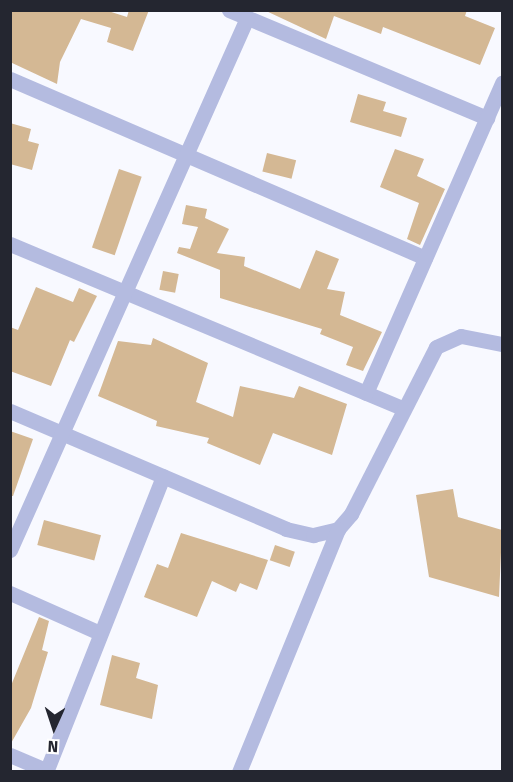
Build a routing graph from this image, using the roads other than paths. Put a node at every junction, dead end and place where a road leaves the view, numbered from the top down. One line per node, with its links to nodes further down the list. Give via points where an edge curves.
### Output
1 (238, 13): 4 (street); 5 (street)
2 (10, 79): 5 (street)
3 (502, 83): 4 (street)
4 (487, 118): 7 (street)
5 (185, 156): 7 (street); 8 (street)
6 (10, 244): 8 (street)
7 (425, 258): 10 (street)
8 (123, 293): 10 (street); 13 (street)
9 (502, 344): 11 (street, via 461,336 436,347)
10 (366, 393): 11 (street)
11 (403, 408): 15 (street)
12 (10, 411): 13 (street)
13 (60, 432): 14 (street); 16 (street)
14 (163, 476): 15 (street, via 286,529 313,535); 18 (street)
15 (338, 530): 21 (street)
16 (10, 550)
17 (10, 593): 18 (street)
18 (100, 633): 20 (street)
19 (10, 755): 20 (street)
20 (46, 771)
21 (239, 771)

